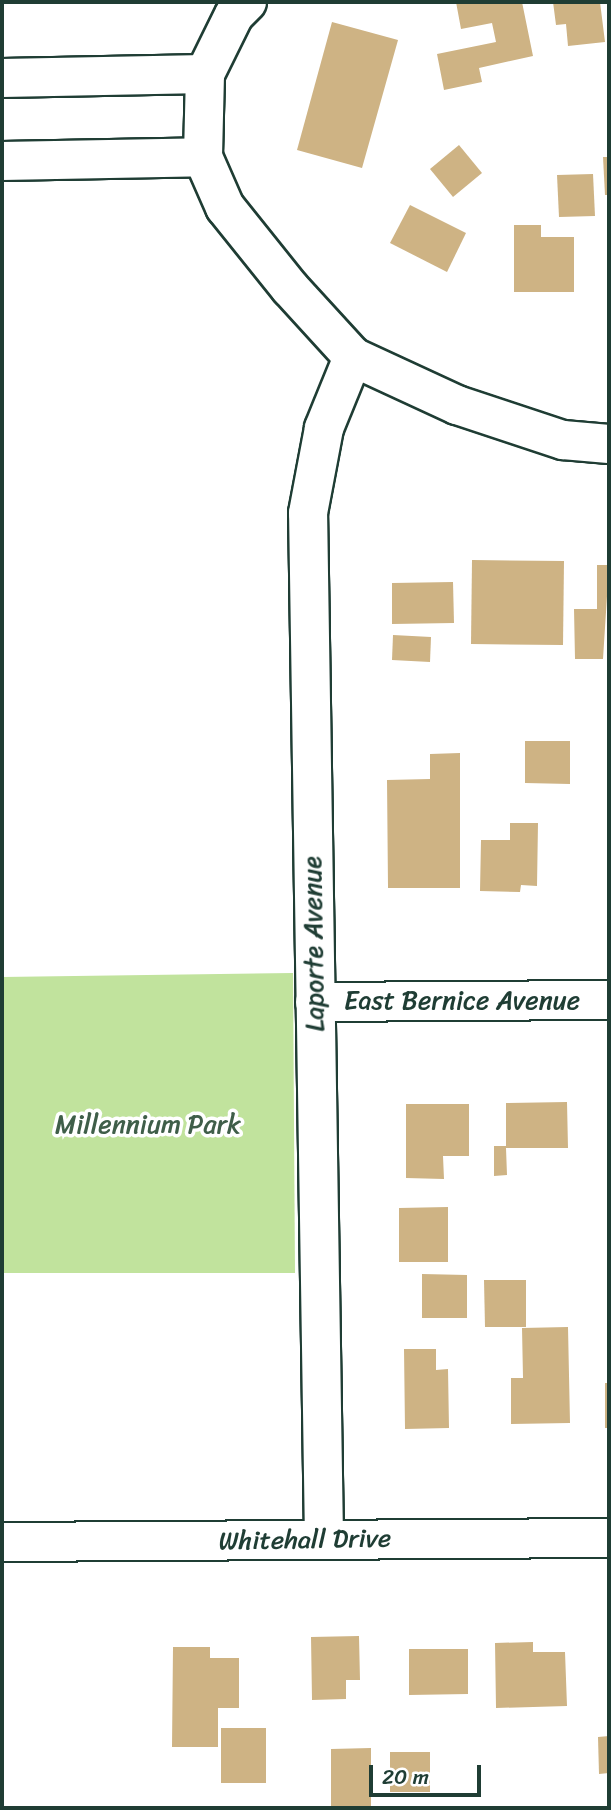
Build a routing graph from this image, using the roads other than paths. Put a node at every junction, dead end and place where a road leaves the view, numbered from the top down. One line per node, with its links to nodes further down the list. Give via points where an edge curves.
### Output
1 (247, 2): 2 (street, via 234,15)
2 (205, 74): 3 (street); 4 (street)
3 (2, 78)
4 (203, 157): 5 (street); 6 (street, via 225,207)
5 (2, 161)
6 (353, 357): 7 (street, via 457,405 563,440); 9 (street, Laporte Avenue, via 324,428 307,513)
7 (609, 444)
8 (609, 1000): 9 (street, East Bernice Avenue)
9 (315, 1002): 11 (street, Laporte Avenue)
10 (609, 1538): 11 (street, Whitehall Drive)
11 (324, 1539): 12 (street, Whitehall Drive)
12 (2, 1542)

